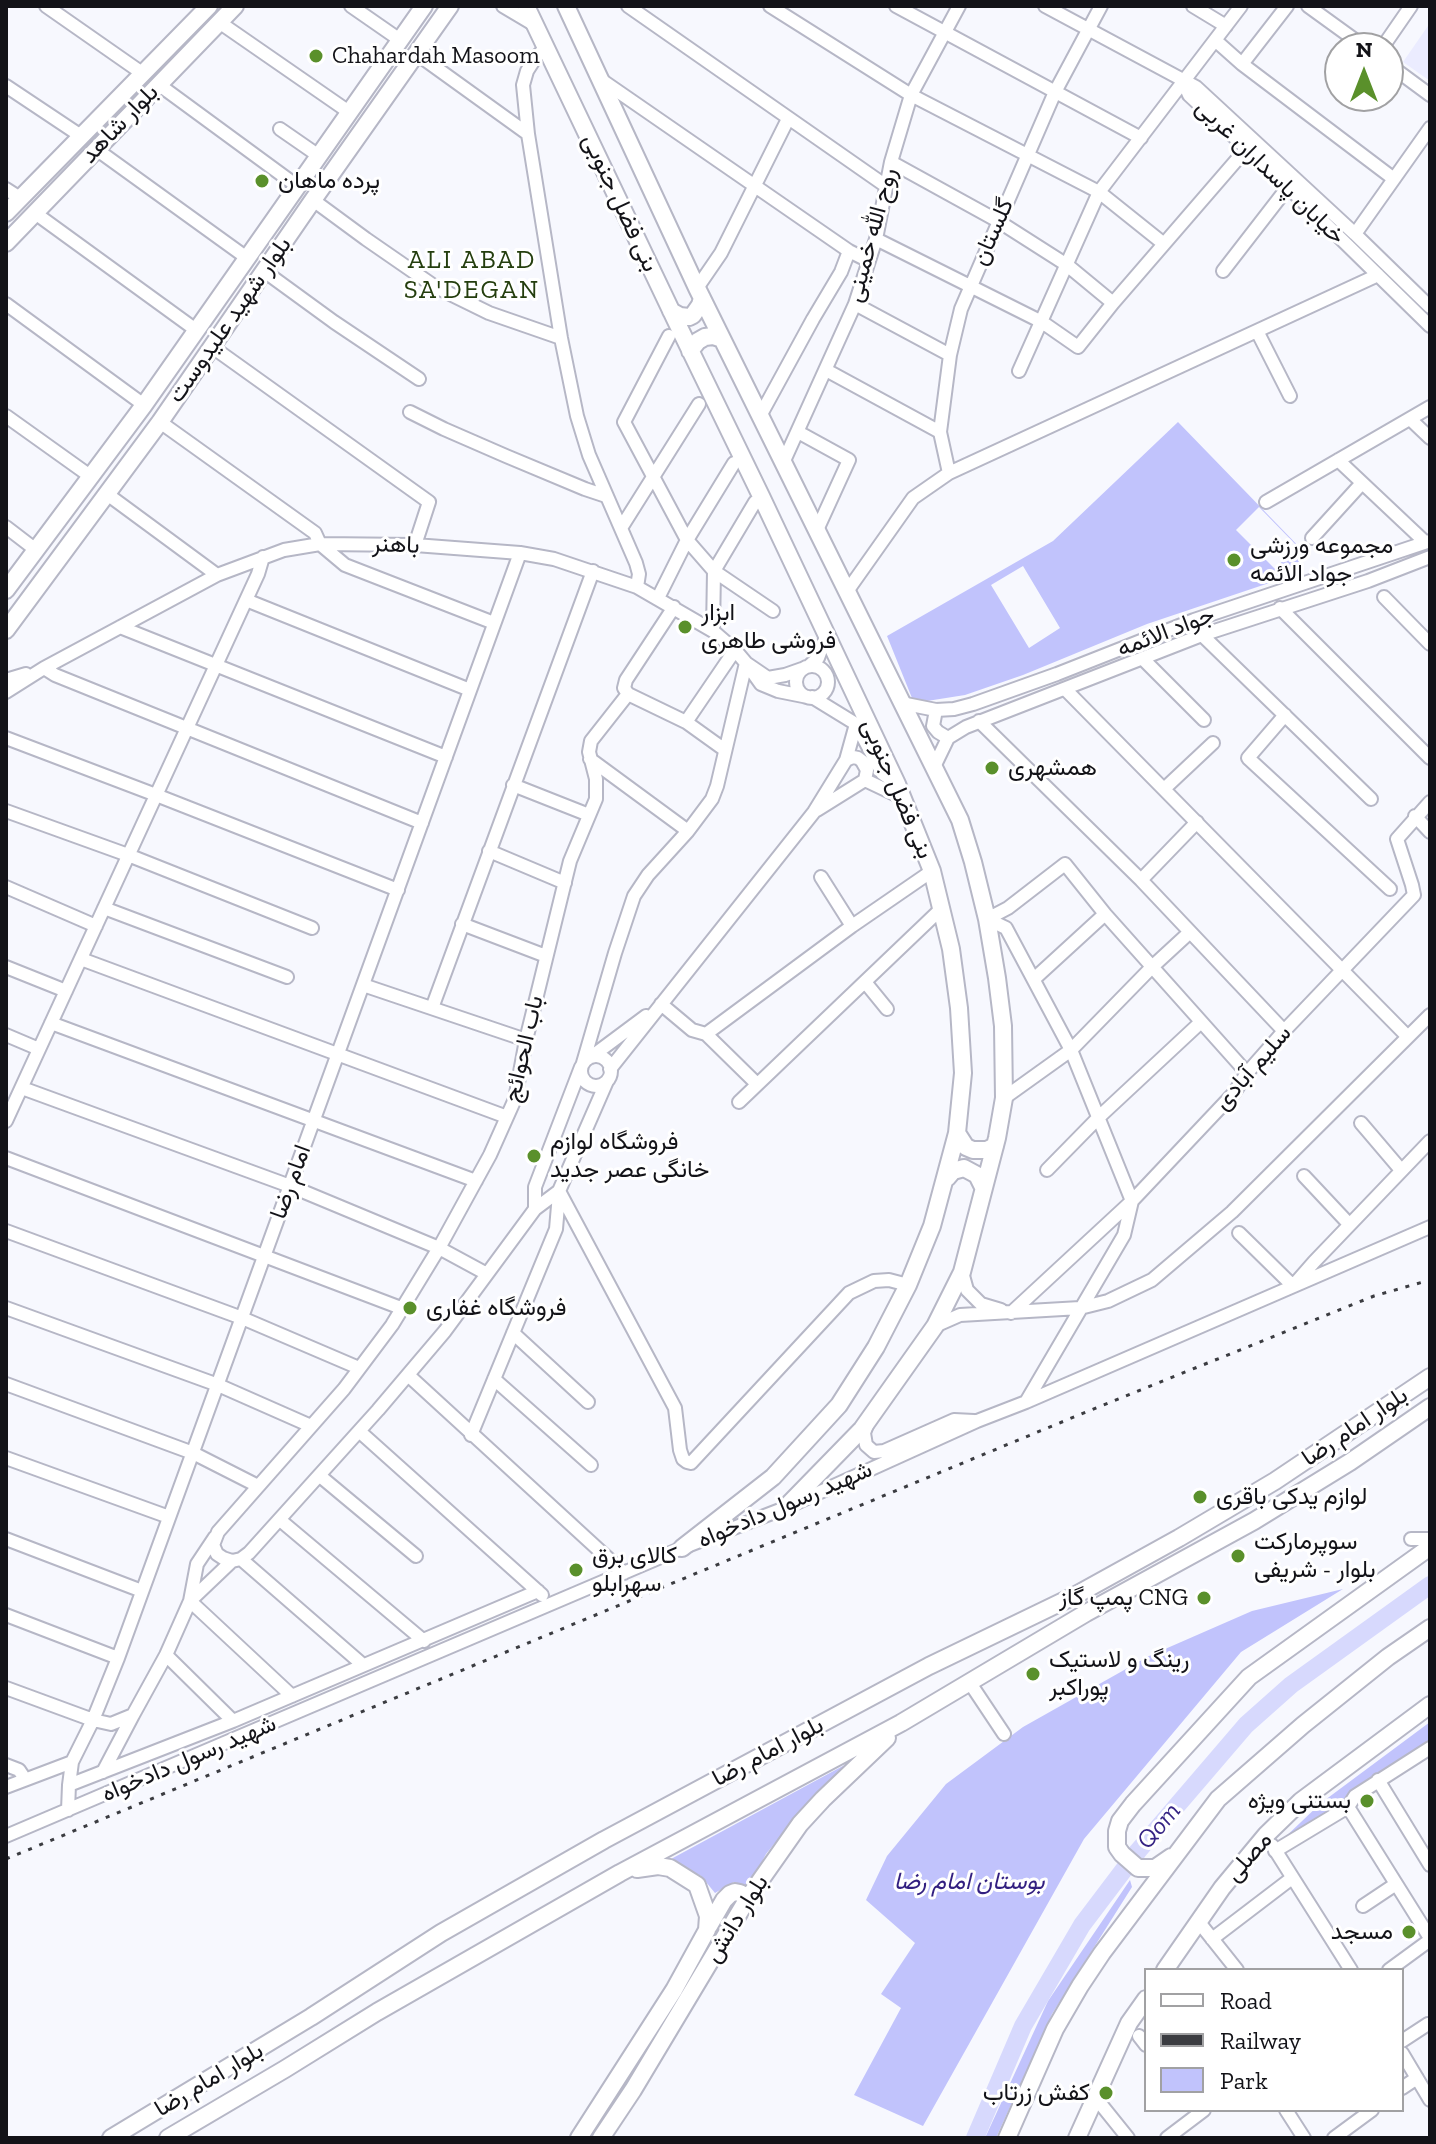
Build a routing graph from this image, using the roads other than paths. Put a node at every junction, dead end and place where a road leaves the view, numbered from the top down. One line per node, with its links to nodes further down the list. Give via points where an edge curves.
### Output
1 (46, 6): 33 (street)
2 (235, 6): 21 (main road, بلوار شاهد)
3 (351, 6): 28 (street)
4 (424, 6): 28 (main road, بلوار شهید علیدوست)
5 (450, 6): 31 (main road, بلوار شهید علیدوست)
6 (503, 6): 22 (street)
7 (526, 6): 22 (main road, بنی فضل جنوبی)
8 (566, 6): 35 (main road, بنی فضل جنوبی)
9 (628, 6): 43 (street)
10 (770, 6): 40 (street)
11 (896, 6): 27 (street)
12 (959, 6): 27 (street, روح الله خمینی)
13 (1045, 6): 24 (street)
14 (1101, 6): 24 (street, گلستان)
15 (1193, 6): 23 (street)
16 (1241, 6): 23 (street)
17 (1287, 6): 32 (street)
18 (1308, 6): 25 (street)
19 (1411, 6): 26 (street)
20 (204, 7): 33 (main road, بلوار شاهد)
21 (219, 22): 37 (main road, بلوار شاهد); 42 (street)
22 (536, 26): 30 (main road, بنی فضل جنوبی)
23 (1226, 26): 29 (street)
24 (1088, 29): 36 (street); 39 (street, گلستان)
25 (1344, 32)
26 (1393, 32)
27 (944, 33): 39 (street); 40 (street, روح الله خمینی)
28 (400, 40): 42 (main road, بلوار شهید علیدوست)
29 (1215, 40): 32 (street); 36 (street)
30 (547, 47): 46 (street, via 527,71 523,85); 83 (main road, بنی فضل جنوبی)
31 (417, 54): 46 (street); 61 (main road, بلوار شهید علیدوست)
32 (1242, 64): 54 (street)
33 (142, 73): 47 (main road, بلوار شاهد)
34 (1404, 76): 41 (street)
35 (600, 79): 56 (street); 77 (main road, بنی فضل جنوبی)
36 (1183, 81): 48 (street); 49 (street, خیابان پاسداران غربی, via 1189,95); 65 (street, خیابان پاسداران غربی, via 1196,87)
37 (158, 84): 50 (main road, بلوار شاهد); 55 (street)
38 (6, 86): 47 (street)
39 (1055, 92): 48 (street); 52 (street, گلستان)
40 (911, 95): 52 (street); 53 (street, روح الله خمینی)
41 (1430, 95)
42 (349, 112): 51 (main road, بلوار شهید علیدوست)
43 (788, 119): 56 (street); 57 (street)
44 (1430, 128): 54 (street)
45 (280, 129): 51 (street)
46 (528, 134): 90 (street)
47 (81, 136): 60 (main road, بلوار شاهد)
48 (1141, 138): 59 (street)
49 (1247, 148): 58 (street, خیابان پاسداران غربی); 68 (street)
50 (96, 149): 63 (main road, بلوار شاهد); 70 (street)
51 (319, 156): 55 (main road, بلوار شهید علیدوست)
52 (1027, 156): 59 (street); 64 (street, گلستان)
53 (891, 162): 57 (street, روح الله خمینی); 64 (street)
54 (1394, 179): 65 (street)
55 (297, 186): 70 (main road, بلوار شهید علیدوست)
56 (754, 186): 69 (street); 77 (street)
57 (886, 186): 66 (street, روح الله خمینی)
58 (1288, 187): 74 (street); 75 (street, خیابان پاسداران غربی)
59 (1099, 192): 68 (street); 72 (street)
60 (13, 194): 62 (main road, بلوار شاهد)
61 (313, 200): 73 (main road, بلوار شهید علیدوست); 90 (street, via 434,286 489,313)
62 (6, 213)
63 (35, 213): 67 (main road, بلوار شاهد); 87 (street)
64 (998, 221): 72 (street); 76 (street, گلستان)
65 (1355, 234): 82 (street, خیابان پاسداران غربی)
66 (876, 239): 71 (street, روح الله خمینی); 76 (street)
67 (6, 243)
68 (1164, 244): 78 (street)
69 (849, 251): 71 (street); 104 (street)
70 (247, 258): 81 (main road, بلوار شهید علیدوست)
71 (869, 261): 80 (street, روح الله خمینی)
72 (1067, 265): 78 (street); 85 (street)
73 (264, 271): 84 (main road, بلوار شهید علیدوست); 97 (street)
74 (1223, 271)
75 (1378, 275): 86 (street, خیابان پاسداران غربی); 88 (street)
76 (970, 285): 85 (street); 94 (street, گلستان)
77 (700, 293): 83 (main road, via 697,312 689,317); 91 (main road, بنی فضل جنوبی)
78 (1113, 303): 85 (street, via 1078,347)
79 (6, 304): 100 (street)
80 (855, 304): 94 (street); 95 (street, روح الله خمینی)
81 (213, 306): 84 (main road); 87 (main road, بلوار شهید علیدوست)
82 (1430, 307)
83 (671, 311): 93 (main road, بنی فضل جنوبی)
84 (230, 319): 92 (main road, بلوار شهید علیدوست)
85 (1042, 322): 96 (street)
86 (1430, 326)
87 (196, 330): 100 (main road, بلوار شهید علیدوست)
88 (1257, 331): 98 (street); 113 (street)
89 (669, 336): 115 (street, via 624,422)
90 (561, 338): 118 (street, via 577,416)
91 (722, 339): 93 (main road, via 705,337); 104 (main road, بنی فضل جنوبی)
92 (211, 346): 106 (main road, بلوار شهید علیدوست); 128 (street, via 429,502)
93 (690, 351): 149 (main road, بنی فضل جنوبی)
94 (950, 355): 108 (street, گلستان)
95 (826, 370): 107 (street, روح الله خمینی); 108 (street)
96 (1019, 371)
97 (419, 379)
98 (1290, 396)
99 (699, 404): 115 (street)
100 (144, 405): 114 (main road, بلوار شهید علیدوست)
101 (1430, 407): 105 (street)
102 (410, 412): 118 (street)
103 (6, 416): 114 (street)
104 (760, 416): 112 (main road, بنی فضل جنوبی)
105 (1410, 419): 109 (street); 110 (street)
106 (160, 422): 117 (main road, بلوار شهید علیدوست); 127 (street, via 315,533)
107 (798, 432): 112 (street, روح الله خمینی); 123 (street, via 849,460)
108 (940, 432): 113 (street, گلستان)
109 (1430, 438)
110 (1338, 460): 116 (street); 120 (street)
111 (734, 463): 125 (street)
112 (783, 463): 123 (main road, بنی فضل جنوبی)
113 (949, 473): 138 (street, via 913,498)
114 (90, 476): 129 (main road, بلوار شهید علیدوست)
115 (655, 477): 122 (street); 125 (street)
116 (1362, 483): 124 (street); 126 (street)
117 (107, 494): 135 (street); 147 (main road, بلوار شهید علیدوست)
118 (606, 496): 122 (street)
119 (755, 502): 134 (street)
120 (1266, 502)
121 (6, 527): 129 (street)
122 (621, 528): 136 (street, via 639,574)
123 (817, 530): 138 (main road, بنی فضل جنوبی)
124 (1312, 538)
125 (687, 540): 134 (street); 140 (street)
126 (1428, 542): 165 (street, جواد الائمه, via 1194,620 973,704)
127 (320, 544): 128 (street, باهنر); 131 (street, باهنر); 145 (street, via 345,565)
128 (415, 545): 130 (street, باهنر)
129 (36, 550): 137 (main road, بلوار شهید علیدوست)
130 (520, 553): 133 (street, باهنر); 145 (street, امام رضا)
131 (263, 557): 135 (street, باهنر); 141 (street)
132 (1430, 557): 143 (street, جواد الائمه)
133 (593, 571): 136 (street, باهنر); 182 (street)
134 (714, 571): 144 (street); 148 (street)
135 (217, 575): 146 (street, باهنر)
136 (637, 587): 140 (street, باهنر)
137 (6, 590)
138 (848, 590): 164 (main road, بنی فضل جنوبی)
139 (1384, 597): 151 (street)
140 (658, 598): 142 (street, باهنر)
141 (246, 600): 155 (street); 160 (street)
142 (674, 607): 148 (street, باهنر); 162 (street, via 626,680)
143 (1280, 608): 150 (street, جواد الائمه); 177 (street)
144 (773, 611)
145 (494, 623): 160 (street, امام رضا)
146 (120, 627): 155 (street); 157 (street, باهنر)
147 (6, 630)
148 (713, 631): 152 (street, باهنر)
149 (827, 634): 156 (street, via 821,651); 184 (main road, بنی فضل جنوبی)
150 (1202, 635): 153 (street, جواد الائمه); 166 (street)
151 (1430, 644)
152 (735, 650): 154 (street, باهنر); 169 (street)
153 (1143, 659): 159 (street, جواد الائمه); 167 (street)
154 (746, 663): 156 (street, باهنر, via 768,678); 163 (street, باهنر, via 761,684); 175 (street)
155 (216, 665): 171 (street); 176 (street)
156 (806, 667): 163 (street, via 796,685); 163 (street, via 824,672 827,683 822,693)
157 (44, 668): 158 (street, باهنر); 161 (street, باهنر); 171 (street)
158 (6, 680)
159 (1065, 689): 168 (street, جواد الائمه); 183 (street)
160 (470, 690): 176 (street, امام رضا)
161 (6, 692)
162 (628, 694): 169 (street); 178 (street, via 591,741)
163 (810, 697): 170 (street, باهنر)
164 (901, 703): 165 (street, جواد الائمه); 180 (main road, بنی فضل جنوبی)
165 (936, 710): 173 (street, via 933,726)
166 (1285, 715): 186 (street); 203 (street, via 1248,758)
167 (1204, 720)
168 (979, 721): 173 (street, جواد الائمه); 200 (street)
169 (686, 722): 175 (street)
170 (856, 724): 179 (street); 184 (street, via 882,773)
171 (187, 729): 185 (street); 193 (street)
172 (6, 738): 185 (street)
173 (948, 738): 180 (street)
174 (1213, 743): 183 (street)
175 (725, 750): 194 (street, via 712,799)
176 (446, 757): 193 (street, امام رضا)
177 (1430, 758)
178 (590, 759): 190 (street, باب الحوائج, via 596,799); 194 (street)
179 (846, 760): 181 (street, via 862,761); 189 (street)
180 (934, 767): 208 (main road, بنی فضل جنوبی, via 960,820)
181 (865, 780): 184 (street); 189 (street)
182 (513, 785): 190 (street); 196 (street)
183 (1164, 789): 192 (street)
184 (900, 791): 198 (main road, بنی فضل جنوبی)
185 (156, 795): 197 (street); 204 (street)
186 (1371, 799)
187 (1430, 802): 191 (street, سلیم آبادی)
188 (6, 811): 197 (street)
189 (814, 812): 224 (street)
190 (589, 815): 201 (street, باب الحوائج)
191 (1415, 816): 195 (street); 218 (street, سلیم آبادی, via 1397,839 1414,895)
192 (1197, 822): 200 (street); 218 (street)
193 (422, 823): 204 (street, امام رضا)
194 (688, 831): 238 (street, via 634,896)
195 (1430, 832)
196 (489, 851): 201 (street); 209 (street)
197 (128, 855): 205 (street); 212 (street)
198 (932, 871): 206 (main road, بنی فضل جنوبی); 211 (street)
199 (821, 877): 211 (street)
200 (1141, 880): 213 (street)
201 (565, 883): 214 (street, باب الحوائج)
202 (6, 887): 210 (street)
203 (1390, 889)
204 (398, 890): 222 (street, امام رضا)
205 (104, 908): 210 (street); 219 (street)
206 (942, 908): 221 (street); 250 (main road, بنی فضل جنوبی, via 955,978 963,1073)
207 (1105, 914): 208 (street, via 1065,864); 217 (street); 220 (street)
208 (987, 919): 220 (street, via 1006,928); 243 (main road, بنی فضل جنوبی, via 1003,1026)
209 (462, 924): 214 (street); 225 (street)
210 (96, 926): 215 (street)
211 (852, 926): 231 (street)
212 (312, 928)
213 (1190, 932): 217 (street); 230 (street)
214 (546, 956): 234 (street, باب الحوائج)
215 (81, 959): 223 (street); 237 (street)
216 (6, 967): 223 (street)
217 (1152, 967): 228 (street); 236 (street)
218 (1342, 970): 230 (street, سلیم آبادی); 233 (street)
219 (287, 977)
220 (1034, 979): 236 (street)
221 (865, 982): 226 (street); 241 (street)
222 (363, 985): 225 (street); 237 (street, امام رضا)
223 (66, 991): 229 (street)
224 (661, 1004): 231 (street, via 692,1030); 238 (street); 240 (street)
225 (432, 1008): 234 (street)
226 (887, 1009)
227 (1430, 1015): 233 (street)
228 (1201, 1022): 239 (street); 246 (street)
229 (51, 1023): 235 (street); 248 (street)
230 (1284, 1031): 239 (street, سلیم آبادی)
231 (706, 1034): 241 (street)
232 (6, 1035): 235 (street)
233 (1408, 1037): 276 (street, via 1232,1212 1152,1280)
234 (526, 1040): 245 (street, باب الحوائج)
235 (39, 1049): 242 (street)
236 (1071, 1050): 243 (street); 246 (street)
237 (338, 1054): 245 (street); 248 (street, امام رضا)
238 (585, 1062): 240 (street, via 601,1057 609,1064); 240 (street, via 582,1076 587,1083 595,1086); 263 (street, via 535,1187)
239 (1247, 1073): 262 (street, سلیم آبادی)
240 (608, 1075): 261 (street)
241 (757, 1084): 244 (street)
242 (22, 1088): 247 (street); 259 (street)
243 (1004, 1098): 252 (main road, بنی فضل جنوبی)
244 (739, 1102)
245 (507, 1117): 258 (street, باب الحوائج)
246 (1099, 1117): 254 (street); 262 (street)
247 (6, 1119)
248 (314, 1120): 258 (street); 259 (street, امام رضا)
249 (1361, 1123): 255 (street)
250 (957, 1133): 252 (main road, via 973,1150); 257 (main road, بنی فضل جنوبی)
251 (1430, 1141): 255 (street)
252 (995, 1146): 260 (main road, بنی فضل جنوبی)
253 (6, 1158): 269 (street)
254 (1047, 1170)
255 (1401, 1170): 264 (street)
256 (1304, 1176): 264 (street)
257 (947, 1178): 260 (main road, via 964,1168 977,1175); 272 (main road, بنی فضل جنوبی)
258 (476, 1181): 268 (street, باب الحوائج)
259 (290, 1186): 268 (street); 269 (street, امام رضا)
260 (983, 1187): 270 (main road, بنی فضل جنوبی)
261 (559, 1191): 263 (street); 272 (street, via 675,1408 680,1450 691,1463 849,1293 874,1281); 280 (street, via 556,1229)
262 (1132, 1201): 276 (street, via 1124,1235); 277 (street, سلیم آبادی)
263 (535, 1209): 271 (street)
264 (1349, 1224): 273 (street)
265 (1430, 1227): 273 (street, شهید رسول دادخواه)
266 (6, 1231): 278 (street)
267 (1239, 1233): 273 (street)
268 (439, 1248): 271 (street); 275 (street, باب الحوائج)
269 (264, 1256): 275 (street); 278 (street, امام رضا)
270 (962, 1272): 277 (street, via 967,1290 981,1304); 279 (main road, بنی فضل جنوبی)
271 (487, 1274): 282 (street)
272 (908, 1285): 308 (main road, بنی فضل جنوبی, via 839,1405 773,1477)
273 (1293, 1286): 288 (street, شهید رسول دادخواه)
274 (6, 1308): 286 (street)
275 (401, 1308): 281 (street, باب الحوائج)
276 (1080, 1308): 277 (street); 288 (street)
277 (1011, 1313): 279 (street, via 960,1315)
278 (242, 1318): 281 (street); 286 (street, امام رضا)
279 (935, 1326): 290 (main road, بنی فضل جنوبی)
280 (513, 1333): 284 (street); 287 (street)
281 (359, 1368): 292 (street, باب الحوائج)
282 (408, 1375): 293 (street); 294 (street)
283 (1430, 1377): 362 (main road, بلوار امام رضا, via 1179,1538 604,1840 441,1933)
284 (494, 1379): 294 (street); 297 (street)
285 (6, 1384): 295 (street)
286 (218, 1385): 292 (street); 295 (street, امام رضا)
287 (588, 1402)
288 (1026, 1402): 291 (street, شهید رسول دادخواه)
289 (1430, 1407): 322 (main road, بلوار امام رضا, via 1254,1521)
290 (871, 1417): 291 (street, via 864,1433 874,1452 954,1420); 300 (main road, بنی فضل جنوبی)
291 (977, 1421): 300 (street, شهید رسول دادخواه)
292 (311, 1426): 299 (street, باب الحوائج)
293 (359, 1431): 298 (street); 313 (street)
294 (471, 1435): 311 (street)
295 (193, 1453): 299 (street); 301 (street, امام رضا)
296 (6, 1458): 301 (street)
297 (591, 1465)
298 (320, 1476): 302 (street); 309 (street)
299 (258, 1486): 303 (street, باب الحوائج)
300 (785, 1508): 308 (street, شهید رسول دادخواه)
301 (169, 1517): 312 (street, امام رضا)
302 (280, 1520): 310 (street); 318 (street)
303 (218, 1532): 310 (street, via 213,1545 217,1554); 314 (street, باب الحوائج, via 197,1564)
304 (6, 1539): 312 (street)
305 (1411, 1539): 306 (street)
306 (1430, 1539)
307 (1430, 1547): 346 (main road, via 1249,1677 1193,1737 1120,1821 1117,1847)
308 (682, 1548): 311 (street, شهید رسول دادخواه)
309 (416, 1556)
310 (236, 1560): 314 (street); 321 (street)
311 (624, 1573): 315 (street, شهید رسول دادخواه)
312 (142, 1591): 320 (street, امام رضا)
313 (538, 1591): 315 (street); 318 (street)
314 (190, 1601): 319 (street, باب الحوائج); 324 (street)
315 (552, 1604): 340 (street, شهید رسول دادخواه)
316 (6, 1615): 320 (street)
317 (1430, 1628): 343 (main road, via 1303,1725 1218,1799)
318 (424, 1641): 321 (street)
319 (166, 1655): 326 (street, باب الحوائج); 328 (street)
320 (118, 1658): 327 (street, امام رضا)
321 (363, 1665): 324 (street)
322 (970, 1683): 329 (main road, بلوار امام رضا); 330 (street)
323 (6, 1688): 327 (street)
324 (292, 1696): 328 (street)
325 (1430, 1705): 341 (main road, مصلی, via 1301,1801)
326 (133, 1715): 327 (street, via 111,1724); 334 (street, باب الحوائج)
327 (93, 1720): 332 (street, امام رضا)
328 (233, 1721): 334 (street)
329 (901, 1723): 347 (main road, بلوار امام رضا); 350 (main road, بلوار دانش, via 800,1824)
330 (1004, 1734)
331 (1430, 1748): 336 (street)
332 (72, 1762): 335 (street); 337 (street, امام رضا)
333 (6, 1765): 335 (street)
334 (103, 1772): 337 (street)
335 (25, 1779): 338 (street)
336 (1378, 1780): 339 (street); 345 (street)
337 (69, 1785): 340 (street, امام رضا)
338 (6, 1787)
339 (1348, 1807): 344 (street); 349 (street)
340 (68, 1810): 342 (street, شهید رسول دادخواه)
341 (1266, 1835): 344 (street); 353 (main road, مصلی)
342 (6, 1836)
343 (1182, 1849): 346 (main road, via 1155,1868); 352 (main road)
344 (1275, 1851): 348 (street)
345 (1430, 1865)
346 (1138, 1868): 352 (main road, via 1138,1890)
347 (620, 1873): 354 (main road, بلوار دانش, via 658,1866 684,1875 697,1885 708,1916); 363 (main road, بلوار امام رضا)
348 (1292, 1878): 355 (street); 359 (street)
349 (1396, 1884): 351 (street); 356 (street)
350 (748, 1898): 354 (main road, via 730,1894); 382 (main road, بلوار دانش)
351 (1363, 1906)
352 (1128, 1920): 383 (main road, via 1059,2021)
353 (1198, 1921): 355 (street); 357 (main road, مصلی)
354 (707, 1930): 381 (main road, بلوار دانش)
355 (1212, 1939): 358 (street)
356 (1430, 1939): 360 (street)
357 (1166, 1968)
358 (1235, 1968)
359 (1350, 1968)
360 (1392, 1968)
361 (1144, 2002): 372 (main road)
362 (334, 2003): 363 (main road, via 329,2020 337,2026); 366 (main road, بلوار امام رضا)
363 (377, 2012): 367 (main road, بلوار امام رضا)
364 (1428, 2024): 365 (street)
365 (1404, 2040)
366 (268, 2044): 367 (main road, via 296,2035 310,2038 314,2046); 379 (main road, بلوار امام رضا)
367 (309, 2055): 380 (main road, بلوار امام رضا)
368 (1404, 2056): 369 (street)
369 (1417, 2078): 370 (street); 371 (street)
370 (1404, 2087)
371 (1428, 2092)
372 (1095, 2097): 384 (main road); 385 (street)
373 (1199, 2112): 378 (street)
374 (1287, 2112): 386 (street)
375 (1349, 2112): 377 (street)
376 (1369, 2112): 377 (street)
377 (1356, 2122): 387 (street)
378 (1170, 2137)
379 (111, 2138)
380 (168, 2138)
381 (579, 2138)
382 (601, 2138)
383 (1007, 2138)
384 (1077, 2138)
385 (1128, 2138)
386 (1304, 2138)
387 (1334, 2138)

